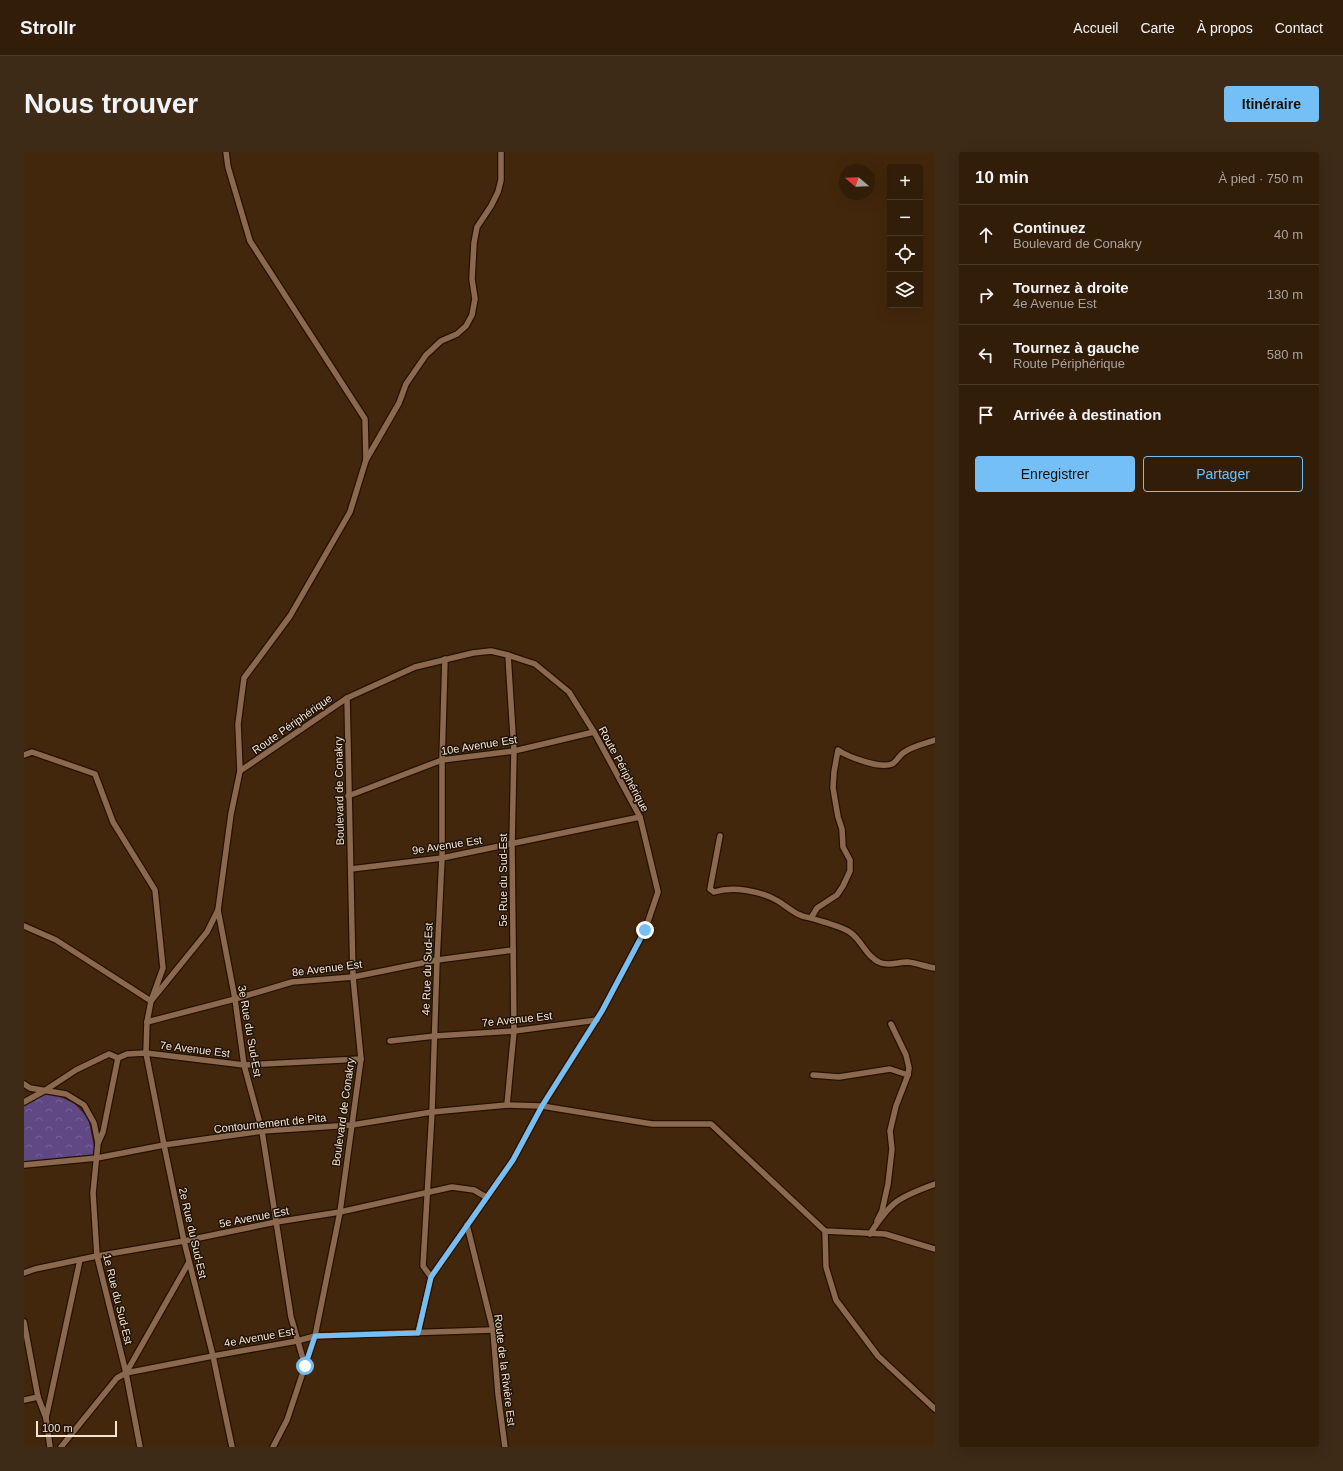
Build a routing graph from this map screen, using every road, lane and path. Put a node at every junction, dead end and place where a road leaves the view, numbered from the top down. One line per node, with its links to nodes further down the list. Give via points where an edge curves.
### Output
1 (226, 152): 3 (street, via 250,241 365,418)
2 (501, 152): 3 (street, via 501,180 498,192 477,227 472,279 475,299 472,315 458,334 441,341 426,355 406,384 399,403)
3 (366, 460): 12 (street, via 350,512 290,616 244,678 238,724)
4 (508, 655): 5 (street, Route Périphérique, via 485,652); 7 (street, Route Périphérique, via 535,664 569,692); 9 (street, 5e Rue du Sud-Est)
5 (445, 659): 6 (street, Route Périphérique, via 415,667); 11 (street, 4e Rue du Sud-Est)
6 (347, 698): 12 (street, Route Périphérique); 13 (street, Boulevard de Conakry)
7 (594, 732): 9 (street, 10e Avenue Est); 14 (street, Route Périphérique)
8 (935, 740): 20 (street, via 916,745 902,753 893,764 883,766 850,757 838,750 833,788 844,847 850,860 850,871 837,895 817,908)
9 (514, 751): 11 (street, 10e Avenue Est); 16 (street, 5e Rue du Sud-Est)
10 (24, 755): 27 (street, 2e Rue du Sud-Est, via 32,752 95,774 113,822 154,890 163,968)
11 (442, 760): 13 (street, 10e Avenue Est); 17 (street, 4e Rue du Sud-Est)
12 (240, 771): 19 (street, via 231,814)
13 (348, 796): 18 (street, Boulevard de Conakry)
14 (640, 817): 16 (street, 9e Avenue Est); 28 (street, Route Périphérique, via 658,892 645,930)
15 (720, 836): 20 (street, via 710,889 714,892 738,890 762,895 777,900 806,918)
16 (512, 844): 17 (street, 9e Avenue Est); 22 (street, 5e Rue du Sud-Est)
17 (442, 858): 18 (street, 9e Avenue Est); 23 (street, 4e Rue du Sud-Est)
18 (351, 869): 25 (street, Boulevard de Conakry)
19 (218, 910): 26 (street, 3e Rue du Sud-Est); 27 (street, via 207,932)
20 (811, 918): 24 (street, via 850,932 880,963 891,965 909,962)
21 (24, 926): 27 (street, via 56,940)
22 (513, 950): 23 (street, 8e Avenue Est); 31 (street, 5e Rue du Sud-Est)
23 (436, 960): 25 (street, 8e Avenue Est); 32 (street, 4e Rue du Sud-Est)
24 (935, 968)
25 (353, 977): 26 (street, 8e Avenue Est, via 292,982); 36 (street, Boulevard de Conakry)
26 (235, 999): 29 (street, 8e Avenue Est); 37 (street, 3e Rue du Sud-Est)
27 (151, 1001): 29 (street, 2e Rue du Sud-Est)
28 (597, 1020): 31 (street, 7e Avenue Est); 44 (street, Route Périphérique)
29 (147, 1022): 34 (street, 2e Rue du Sud-Est)
30 (891, 1024): 39 (street, via 906,1055)
31 (514, 1031): 32 (street, 7e Avenue Est); 43 (street, 5e Rue du Sud-Est)
32 (435, 1036): 33 (street, 7e Avenue Est); 45 (street, 4e Rue du Sud-Est)
33 (390, 1041)
34 (146, 1053): 35 (street, 7e Avenue Est, via 127,1054); 37 (street, 7e Avenue Est); 49 (street, 2e Rue du Sud-Est)
35 (118, 1058): 41 (street, 7e Avenue Est, via 109,1054 76,1070); 48 (street, via 103,1132)
36 (361, 1059): 37 (street, 7e Avenue Est); 46 (street, Boulevard de Conakry)
37 (244, 1065): 47 (street, 3e Rue du Sud-Est)
38 (813, 1075): 39 (street, via 839,1077 890,1069)
39 (908, 1075): 57 (street, via 890,1131 890,1173)
40 (24, 1084): 41 (street, 1e Rue du Sud-Est)
41 (44, 1091): 42 (street); 48 (street, 1e Rue du Sud-Est, via 66,1094 84,1105 94,1123)
42 (24, 1102)
43 (507, 1105): 44 (street, Contournement de Pita); 45 (street, Contournement de Pita)
44 (542, 1106): 54 (street, Route Périphérique, via 513,1160); 59 (street, Contournement de Pita, via 652,1124 711,1124)
45 (432, 1112): 46 (street, Contournement de Pita); 53 (street, 4e Rue du Sud-Est)
46 (352, 1125): 47 (street, Contournement de Pita); 55 (street, Boulevard de Conakry)
47 (262, 1131): 49 (street, Contournement de Pita); 56 (street, 3e Rue du Sud-Est)
48 (98, 1143): 50 (street, 1e Rue du Sud-Est)
49 (164, 1145): 50 (street, Contournement de Pita); 61 (street, 2e Rue du Sud-Est)
50 (97, 1158): 51 (street, Contournement de Pita); 63 (street, 1e Rue du Sud-Est, via 93,1193)
51 (24, 1165)
52 (935, 1184): 57 (street, via 902,1197 887,1208)
53 (426, 1194): 54 (street, 5e Avenue Est, via 452,1187 474,1190); 55 (street, 5e Avenue Est); 67 (street, 4e Rue du Sud-Est, via 424,1266)
54 (486, 1197): 58 (street, Route Périphérique)
55 (340, 1212): 56 (street, 5e Avenue Est); 71 (street, Boulevard de Conakry)
56 (276, 1222): 61 (street, 5e Avenue Est); 72 (street, 3e Rue du Sud-Est)
57 (878, 1222): 60 (street)
58 (467, 1225): 67 (street, Route Périphérique); 69 (street, Route de la Rivière Est)
59 (825, 1232): 60 (street); 78 (street, via 826,1267 836,1300 878,1356)
60 (870, 1234): 62 (street, via 885,1234)
61 (184, 1242): 63 (street, 5e Avenue Est); 65 (street, 2e Rue du Sud-Est)
62 (935, 1248)
63 (97, 1256): 64 (street, 5e Avenue Est); 75 (street, 1e Rue du Sud-Est)
64 (80, 1260): 66 (street, 5e Avenue Est); 79 (street)
65 (189, 1262): 73 (street, 2e Rue du Sud-Est); 75 (street)
66 (24, 1273)
67 (431, 1277): 70 (street, Route Périphérique)
68 (24, 1322): 76 (street)
69 (493, 1330): 70 (street, 4e Avenue Est); 85 (street, Route de la Rivière Est)
70 (418, 1333): 71 (street, 4e Avenue Est)
71 (315, 1336): 72 (street, 4e Avenue Est); 74 (street, Boulevard de Conakry)
72 (297, 1342): 73 (street, 4e Avenue Est); 74 (street, 3e Rue du Sud-Est)
73 (213, 1356): 75 (street, 4e Avenue Est); 83 (street, 2e Rue du Sud-Est)
74 (305, 1366): 84 (street, Boulevard de Conakry, via 287,1420)
75 (126, 1373): 81 (street, via 117,1378); 82 (street, 1e Rue du Sud-Est)
76 (38, 1397): 77 (street); 79 (street)
77 (24, 1400)
78 (935, 1409)
79 (46, 1418): 80 (street)
80 (50, 1447)
81 (61, 1447)
82 (140, 1447)
83 (232, 1447)
84 (274, 1447)
85 (505, 1447)

